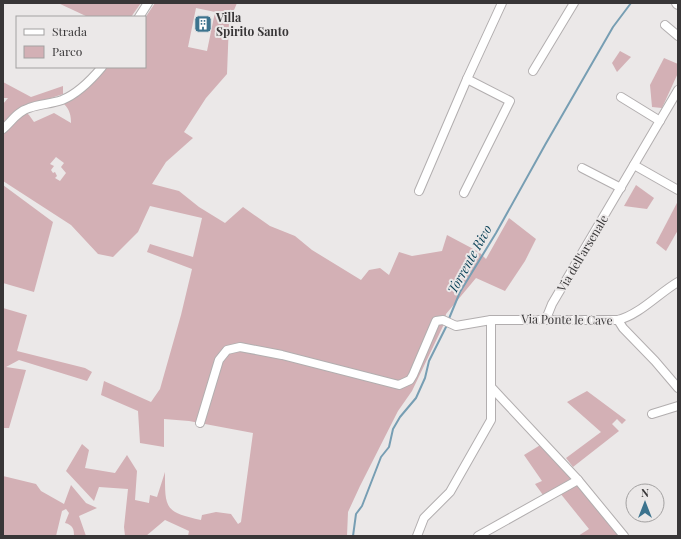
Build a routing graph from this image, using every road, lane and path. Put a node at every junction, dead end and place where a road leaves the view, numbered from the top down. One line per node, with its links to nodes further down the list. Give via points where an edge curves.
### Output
1 (148, 3): 4 (street)
2 (502, 3): 9 (street)
3 (574, 3): 8 (street)
4 (140, 16)
5 (665, 25): 6 (street)
6 (678, 36)
7 (101, 68): 13 (street, via 95,76 62,100 28,108)
8 (533, 71)
9 (467, 79): 18 (street); 19 (street, via 510,101)
10 (678, 90): 12 (street, Via dell'arsenale)
11 (620, 97): 12 (street)
12 (660, 121): 14 (street, Via dell'arsenale)
13 (3, 129)
14 (634, 166): 16 (street, Via dell'arsenale); 17 (street)
15 (582, 168): 16 (street)
16 (621, 188): 21 (street, Via dell'arsenale, via 552,304)
17 (678, 190)
18 (419, 191)
19 (464, 193)
20 (678, 282): 23 (street, Via Ponte le Cave, via 634,314)
21 (546, 319): 22 (street, Via Ponte le Cave); 23 (street, Via Ponte le Cave)
22 (491, 320): 24 (street); 28 (street, Via Ponte le Cave, via 454,325 443,320 436,321 413,375 410,380 399,385 260,350 240,347 227,350 219,360)
23 (618, 320): 25 (street)
24 (492, 388): 29 (street); 30 (street, via 491,420 450,492 424,518)
25 (678, 388)
26 (678, 406): 27 (street)
27 (652, 414)
28 (200, 423)
29 (578, 480): 31 (street); 32 (street)
30 (417, 536)
31 (478, 536)
32 (624, 536)

